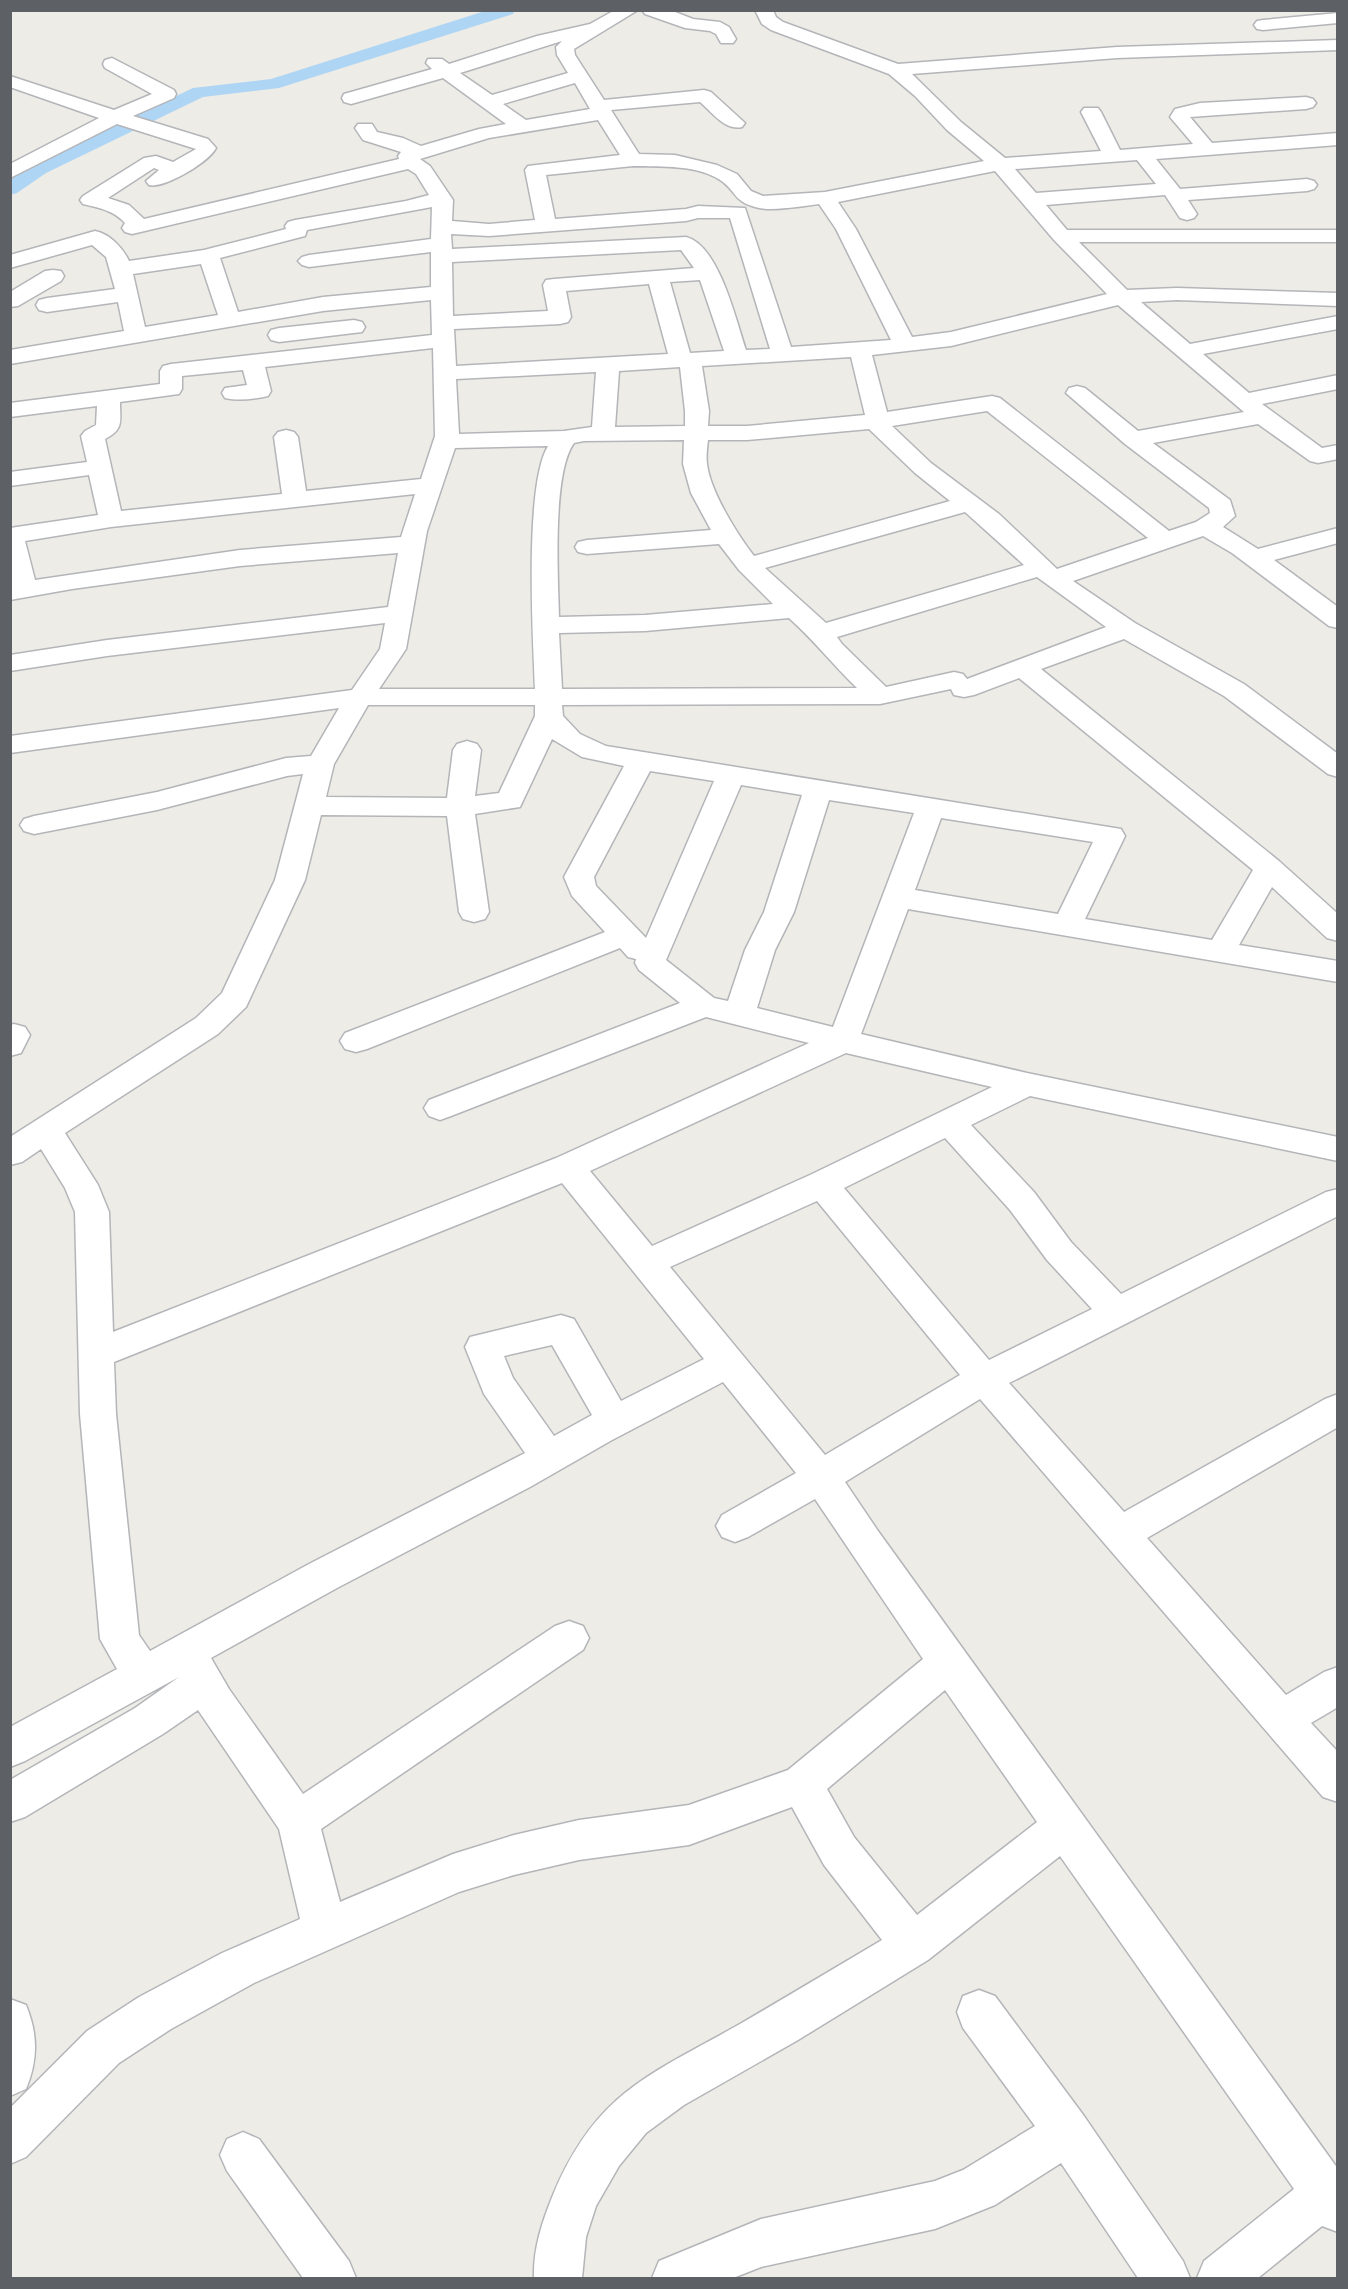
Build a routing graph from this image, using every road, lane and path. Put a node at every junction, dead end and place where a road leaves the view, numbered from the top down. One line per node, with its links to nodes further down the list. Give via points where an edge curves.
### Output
1 (629, 10): 6 (street)
2 (651, 10): 7 (street, via 691,24 714,26)
3 (764, 10): 11 (street, via 768,20 777,26)
4 (1338, 18): 5 (street)
5 (1263, 25)
6 (597, 27): 12 (street, via 543,40); 13 (street, via 566,47 566,55)
7 (727, 39)
8 (1338, 45): 11 (street, via 1154,49)
9 (430, 59): 12 (street)
10 (112, 64): 22 (street, via 167,94)
11 (896, 70): 34 (street)
12 (447, 72): 16 (street); 18 (street)
13 (580, 76): 18 (street); 20 (street)
14 (10, 81): 15 (street)
15 (42, 91): 17 (street); 22 (street)
16 (351, 98)
17 (21, 101)
18 (489, 102): 24 (street)
19 (1306, 103): 29 (street, via 1182,113 1184,123)
20 (600, 110): 23 (street, via 704,96); 24 (street); 33 (street)
21 (1091, 112): 31 (street)
22 (128, 120): 28 (street); 43 (street, via 201,143 206,148 176,170 151,162 90,200 115,205 136,223)
23 (735, 123)
24 (523, 127): 32 (street, via 486,133)
25 (365, 128): 32 (street, via 369,136 396,142)
26 (1338, 139): 29 (street)
27 (27, 141): 28 (street)
28 (54, 149): 35 (street)
29 (1208, 150): 30 (street)
30 (1142, 154): 31 (street); 37 (street)
31 (1113, 156): 34 (street)
32 (416, 157): 38 (street); 39 (street)
33 (633, 160): 40 (street, via 675,161 710,169 730,178 744,195 760,202); 42 (street, via 535,170)
34 (1000, 164): 40 (street); 41 (street)
35 (10, 172)
36 (1306, 185): 37 (street)
37 (1172, 192): 41 (street); 46 (street)
38 (258, 198): 43 (street); 44 (street)
39 (441, 198): 44 (street); 50 (street)
40 (825, 198): 70 (street, via 846,229)
41 (1030, 200): 45 (street)
42 (546, 226): 50 (street, via 489,230); 73 (street, via 738,212)
43 (132, 228): 48 (street); 53 (street)
44 (296, 229): 49 (street); 51 (street)
45 (1061, 236): 46 (street); 59 (street)
46 (1203, 236): 47 (street)
47 (1338, 236)
48 (95, 237): 52 (street); 55 (street, via 115,256)
49 (209, 256): 53 (street); 64 (street)
50 (442, 258): 51 (street); 54 (street); 62 (street); 67 (street)
51 (309, 261): 62 (street)
52 (10, 262)
53 (158, 264): 55 (street)
54 (704, 265): 57 (street); 75 (street)
55 (121, 269): 58 (street)
56 (53, 276): 61 (street)
57 (658, 276): 67 (street, via 554,285 561,317); 76 (street)
58 (125, 294): 63 (street); 68 (street)
59 (1122, 297): 60 (street, via 1177,294); 70 (street, via 951,339); 72 (street)
60 (1329, 300): 65 (street)
61 (10, 301)
62 (323, 304): 64 (street)
63 (47, 305)
64 (230, 319): 68 (street)
65 (1338, 321): 72 (street)
66 (372, 326): 69 (street)
67 (436, 326): 77 (street); 79 (street)
68 (136, 334): 74 (street)
69 (279, 335)
70 (905, 346): 71 (street)
71 (860, 350): 73 (street); 86 (street)
72 (1186, 351): 84 (street)
73 (783, 356): 75 (street)
74 (10, 357)
75 (737, 358): 76 (street)
76 (686, 360): 78 (street); 87 (street, via 697,411)
77 (252, 362): 81 (street, via 260,391); 83 (street, via 171,371 171,389)
78 (608, 364): 79 (street); 88 (street)
79 (445, 373): 92 (street)
80 (1338, 382): 84 (street)
81 (232, 393)
82 (1077, 393): 91 (street)
83 (109, 397): 85 (street); 94 (street, via 108,428 93,436)
84 (1253, 409): 91 (street); 93 (street)
85 (11, 410)
86 (877, 421): 87 (street, via 747,433); 98 (street, via 923,468); 104 (street, via 992,403)
87 (696, 433): 88 (street); 103 (street, via 695,464 700,483)
88 (603, 434): 90 (street)
89 (286, 436): 97 (street)
90 (566, 438): 92 (street); 114 (street, via 556,455 546,520)
91 (1133, 439): 100 (street, via 1221,505 1223,516)
92 (446, 441): 96 (street)
93 (1331, 459)
94 (99, 467): 95 (street); 99 (street)
95 (10, 479)
96 (431, 485): 97 (street); 105 (street)
97 (295, 500): 99 (street)
98 (969, 503): 108 (street); 109 (street)
99 (111, 520): 101 (street)
100 (1205, 527): 104 (street); 107 (street)
101 (11, 535): 110 (street)
102 (1338, 535): 107 (street)
103 (726, 536): 106 (street); 108 (street)
104 (1165, 540): 109 (street)
105 (413, 544): 110 (street, via 240,558); 112 (street)
106 (587, 547)
107 (1254, 558): 113 (street)
108 (748, 565): 111 (street)
109 (1047, 573): 115 (street); 116 (street)
110 (18, 590)
111 (796, 610): 114 (street, via 645,623); 116 (street)
112 (400, 614): 117 (street); 120 (street, via 393,649)
113 (1338, 620)
114 (546, 625): 121 (street)
115 (1126, 628): 118 (street); 126 (street, via 1234,690)
116 (822, 633): 119 (street, via 832,649)
117 (10, 663)
118 (1022, 668): 119 (street, via 959,685); 133 (street)
119 (880, 696): 121 (street)
120 (360, 697): 121 (street); 122 (street); 125 (street)
121 (549, 706): 124 (street, via 555,727 575,744 600,754); 130 (street, via 510,801)
122 (10, 745)
123 (467, 750): 130 (street)
124 (641, 761): 127 (street); 138 (street, via 579,877 582,889)
125 (320, 764): 129 (street); 132 (street, via 286,767 157,801)
126 (1338, 768)
127 (731, 775): 128 (street); 140 (street)
128 (818, 789): 131 (street); 143 (street, via 779,912 760,950)
129 (309, 806): 130 (street); 149 (street, via 290,880 235,999 207,1026)
130 (460, 807): 135 (street)
131 (931, 807): 134 (street); 136 (street, via 1111,836)
132 (34, 825)
133 (1269, 868): 137 (street); 139 (street)
134 (898, 897): 136 (street); 145 (street)
135 (474, 912)
136 (1067, 926): 139 (street)
137 (1338, 931)
138 (625, 935): 140 (street); 144 (street)
139 (1220, 952): 141 (street)
140 (651, 963): 142 (street)
141 (1338, 972)
142 (704, 1006): 143 (street); 147 (street)
143 (739, 1016): 145 (street)
144 (356, 1041)
145 (843, 1041): 146 (street); 152 (street)
146 (1027, 1084): 148 (street); 150 (street)
147 (440, 1108)
148 (948, 1121): 153 (street); 156 (street)
149 (46, 1130): 151 (street); 157 (street, via 81,1185 92,1212)
150 (1338, 1149)
151 (10, 1153)
152 (568, 1167): 155 (street); 157 (street)
153 (822, 1184): 155 (street); 159 (street)
154 (1338, 1201): 156 (street)
155 (646, 1263): 158 (street)
156 (1117, 1313): 159 (street)
157 (96, 1354): 169 (street, via 98,1414 120,1639)
158 (728, 1363): 161 (street); 163 (street)
159 (984, 1379): 163 (street); 165 (street)
160 (1338, 1410): 165 (street)
161 (614, 1421): 162 (street); 162 (street, via 561,1329 483,1347 497,1384)
162 (549, 1458): 168 (street, via 322,1576)
163 (821, 1477): 164 (street); 167 (street)
164 (735, 1526)
165 (1120, 1534): 171 (street)
166 (569, 1638): 176 (street)
167 (948, 1663): 173 (street); 177 (street)
168 (195, 1667): 169 (street); 175 (street, via 149,1721); 176 (street)
169 (144, 1675): 172 (street)
170 (1338, 1685): 171 (street)
171 (1281, 1719): 174 (street)
172 (10, 1748)
173 (802, 1784): 178 (street, via 688,1825 579,1840 514,1855 463,1871); 179 (street, via 839,1851)
174 (1338, 1784)
175 (10, 1803)
176 (298, 1821): 178 (street)
177 (1064, 1827): 179 (street); 186 (street)
178 (325, 1931): 184 (street, via 238,1968 155,2013 80,2069)
179 (913, 1945): 188 (street, via 661,2094 630,2117 604,2145 566,2218 556,2258)
180 (979, 2012): 183 (street)
181 (10, 2021): 182 (street)
182 (10, 2073)
183 (1068, 2132): 189 (street, via 978,2188 935,2205 761,2243); 190 (street)
184 (10, 2141)
185 (243, 2155): 187 (street)
186 (1332, 2201): 191 (street)
187 (329, 2277)
188 (558, 2278)
189 (676, 2278)
190 (1166, 2278)
191 (1221, 2278)

